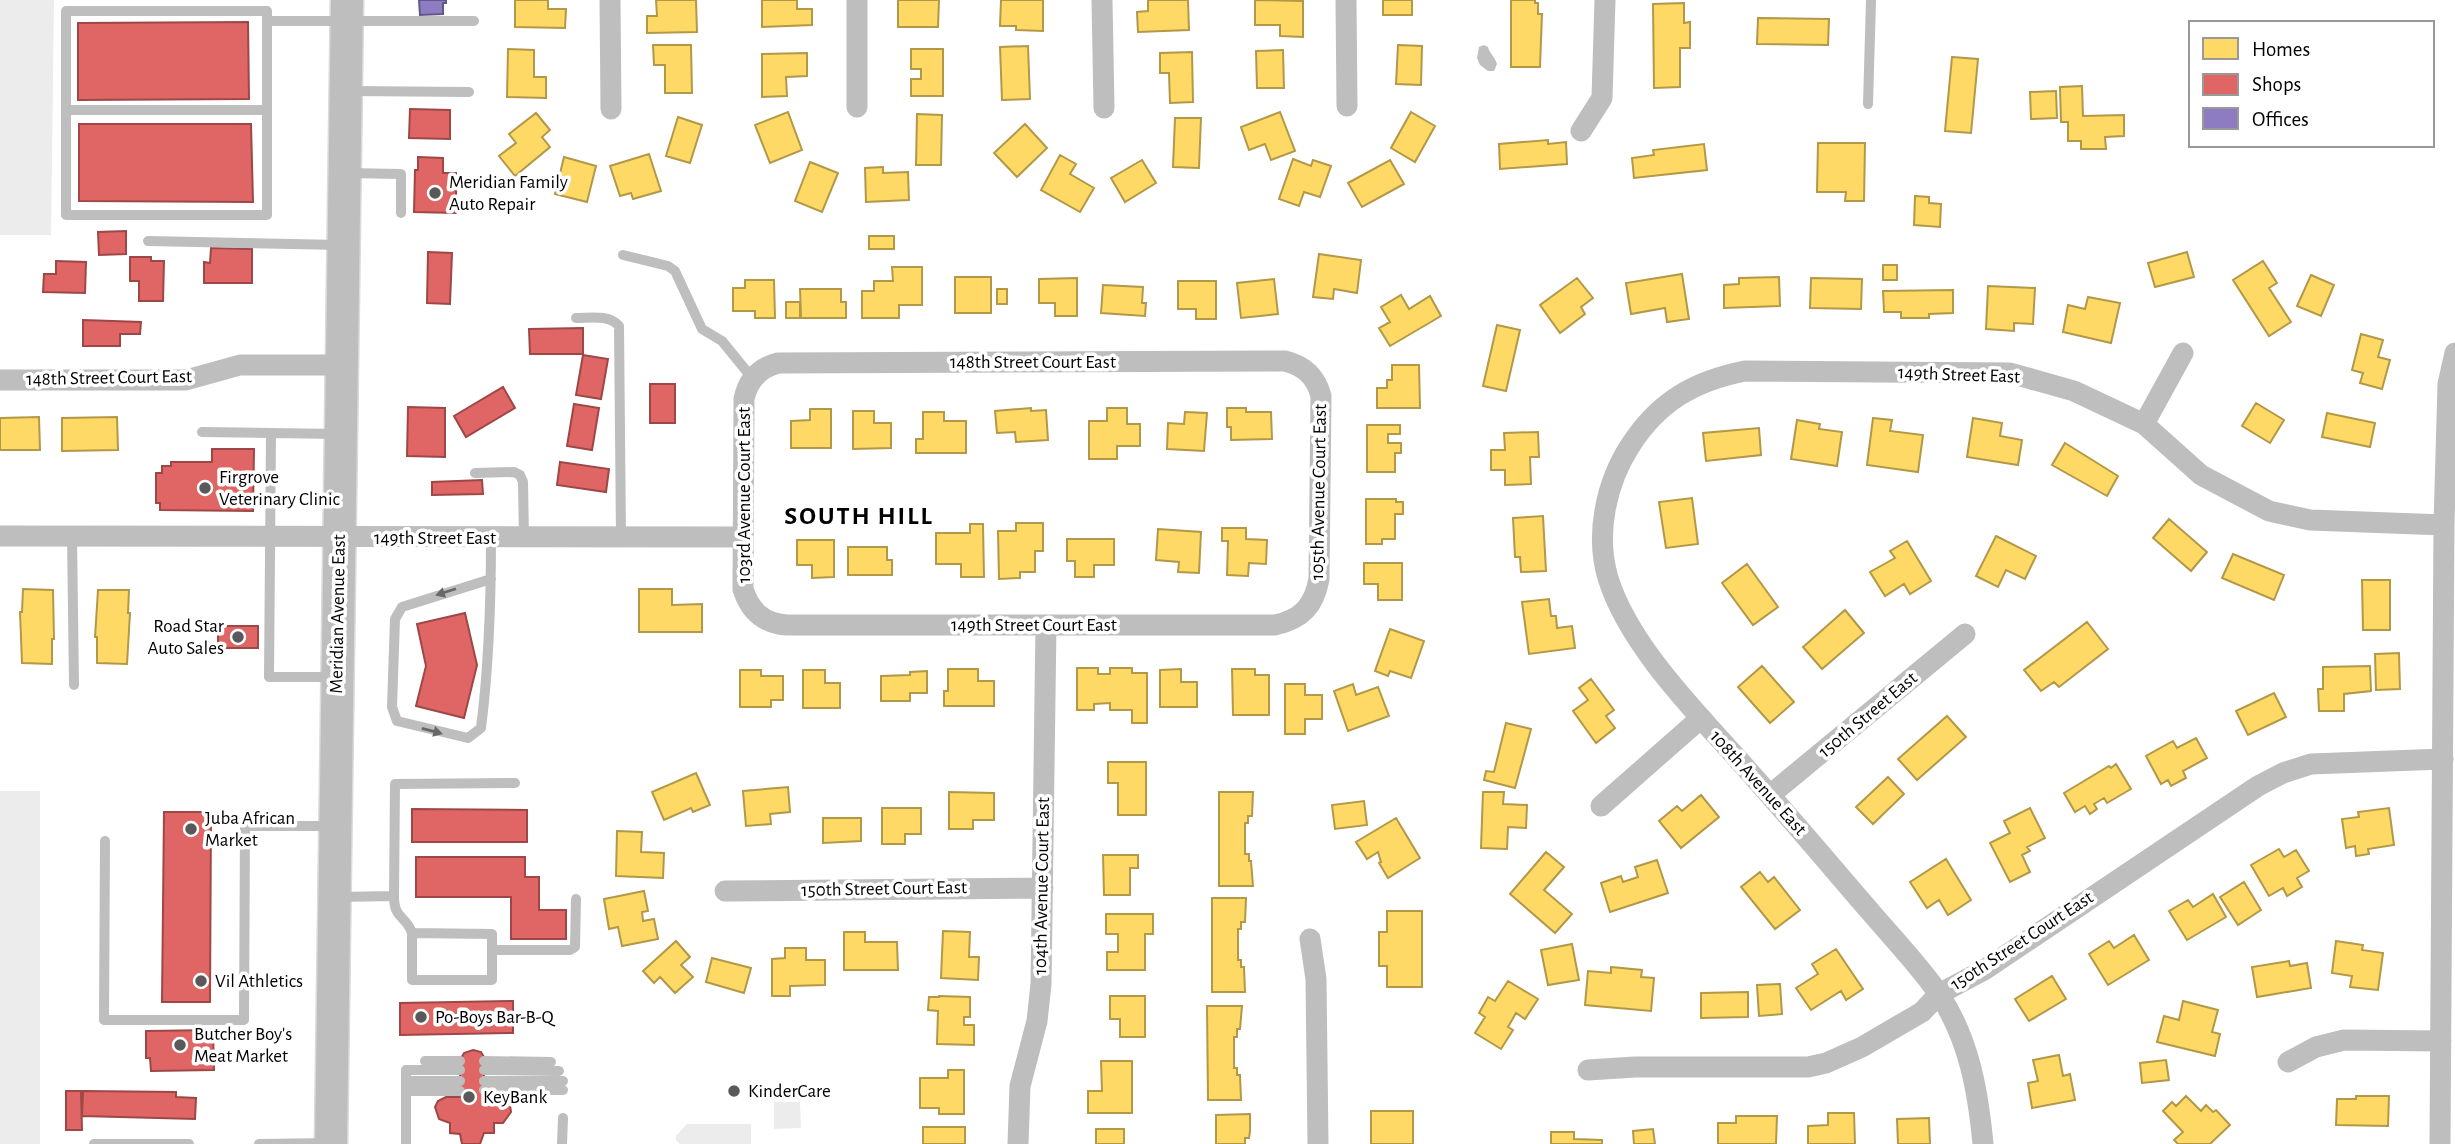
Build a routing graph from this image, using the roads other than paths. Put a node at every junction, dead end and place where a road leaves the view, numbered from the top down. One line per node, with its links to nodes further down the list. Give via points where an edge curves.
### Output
1 (610, 0): 16 (street)
2 (857, 0): 14 (street)
3 (1102, 0): 15 (street)
4 (1346, 0): 13 (street)
5 (1605, 0): 19 (street, via 1602,98)
6 (1871, 0): 12 (lane)
7 (347, 10): 8 (lane); 9 (lane); 10 (main road, Meridian Avenue East)
8 (267, 21): 17 (lane, via 267,10 66,10); 18 (lane)
9 (474, 21)
10 (345, 91): 11 (lane); 20 (main road, Meridian Avenue East)
11 (469, 92)
12 (1868, 104)
13 (1347, 106)
14 (857, 107)
15 (1104, 108)
16 (611, 109)
17 (66, 110): 18 (lane); 18 (lane, via 66,215 267,215)
18 (267, 110)
19 (1581, 131)
20 (344, 173): 21 (lane, via 401,174); 23 (main road, Meridian Avenue East)
21 (401, 213)
22 (148, 241): 23 (lane)
23 (344, 245): 28 (main road, Meridian Avenue East)
24 (623, 255): 30 (lane, via 675,271 702,329 722,341)
25 (576, 318): 43 (lane, via 606,318 619,326)
26 (2183, 353): 33 (street)
27 (2455, 353): 38 (street, via 2448,384)
28 (342, 365): 31 (street, 148th Street Court East, via 240,365 186,380); 36 (main road, Meridian Avenue East)
29 (1309, 372): 30 (street, 148th Street Court East, via 1295,363 1272,361 778,363); 48 (street, 105th Avenue Court East, via 1321,396 1319,579)
30 (755, 376): 44 (street, 103rd Avenue Court East, via 744,399)
31 (0, 380)
32 (1656, 412): 33 (street, 149th Street East, via 1677,396 1723,375 1745,371 2010,373 2074,391); 54 (street, 108th Avenue East, via 1623,457 1614,480 1606,504 1605,556 1608,576 1637,638)
33 (2144, 424): 38 (street, 149th Street East, via 2201,475 2269,511 2322,521)
34 (202, 432): 35 (lane)
35 (271, 433): 36 (lane); 41 (lane)
36 (341, 434): 42 (main road, Meridian Avenue East)
37 (475, 474): 46 (lane, via 520,475)
38 (2444, 525): 55 (street)
39 (0, 536): 40 (street, 149th Street East)
40 (72, 536): 41 (street, 149th Street East); 53 (lane)
41 (270, 537): 42 (street, 149th Street East); 52 (lane, via 269,677)
42 (340, 537): 45 (street, 149th Street East); 52 (main road, Meridian Avenue East)
43 (621, 537): 44 (street, 149th Street East); 46 (street, 149th Street East)
44 (743, 537): 49 (street, 103rd Avenue Court East, via 743,589)
45 (491, 538): 46 (street, 149th Street East); 47 (lane)
46 (524, 538)
47 (491, 579): 47 (lane, one-way to 47, via 402,607 396,619 392,707 397,721 468,738 481,728)
48 (1306, 611): 50 (street, 149th Street Court East, via 1275,625)
49 (760, 617): 50 (street, 149th Street Court East, via 786,625)
50 (1046, 625): 61 (street, 104th Avenue Court East)
51 (1965, 634): 57 (street, 150th Street East)
52 (338, 677): 59 (main road, Meridian Avenue East)
53 (74, 685)
54 (1701, 719): 57 (street, 108th Avenue East); 58 (street)
55 (2443, 759): 69 (street, 150th Street Court East, via 2311,764 2283,773 1984,970); 70 (street)
56 (515, 783): 63 (lane, via 395,785)
57 (1770, 795): 69 (street, 108th Avenue East)
58 (1601, 806)
59 (335, 826): 60 (lane, via 245,826 244,1020 104,1020); 64 (main road, Meridian Avenue East)
60 (104, 841)
61 (1043, 888): 62 (street, 150th Street Court East); 85 (street, 104th Avenue Court East, via 1041,984 1037,1021 1020,1086)
62 (725, 891)
63 (394, 896): 64 (lane); 66 (lane, via 397,914)
64 (335, 897): 79 (main road, Meridian Avenue East)
65 (576, 899): 68 (lane, via 575,947)
66 (412, 933): 68 (lane, via 492,934); 68 (lane, via 412,980 492,980)
67 (1310, 939): 86 (street, via 1316,979)
68 (492, 950)
69 (1939, 994): 74 (street, 150th Street Court East, via 1922,1012 1862,1047 1808,1067); 87 (street, 108th Avenue East, via 1968,1055 1979,1098)
70 (2441, 1041): 73 (street, via 2344,1040 2316,1047); 88 (street)
71 (425, 1061): 75 (lane)
72 (551, 1062): 76 (lane)
73 (2288, 1062)
74 (1588, 1070)
75 (460, 1076): 77 (lane); 77 (lane)
76 (484, 1076): 76 (lane, via 562,1081)
77 (406, 1081): 83 (lane)
78 (563, 1118): 84 (lane)
79 (331, 1143): 82 (lane)
80 (94, 1144): 81 (lane)
81 (189, 1144)
82 (259, 1144)
83 (406, 1144)
84 (562, 1144)
85 (1018, 1144)
86 (1318, 1144)
87 (1983, 1144)
88 (2440, 1144)

